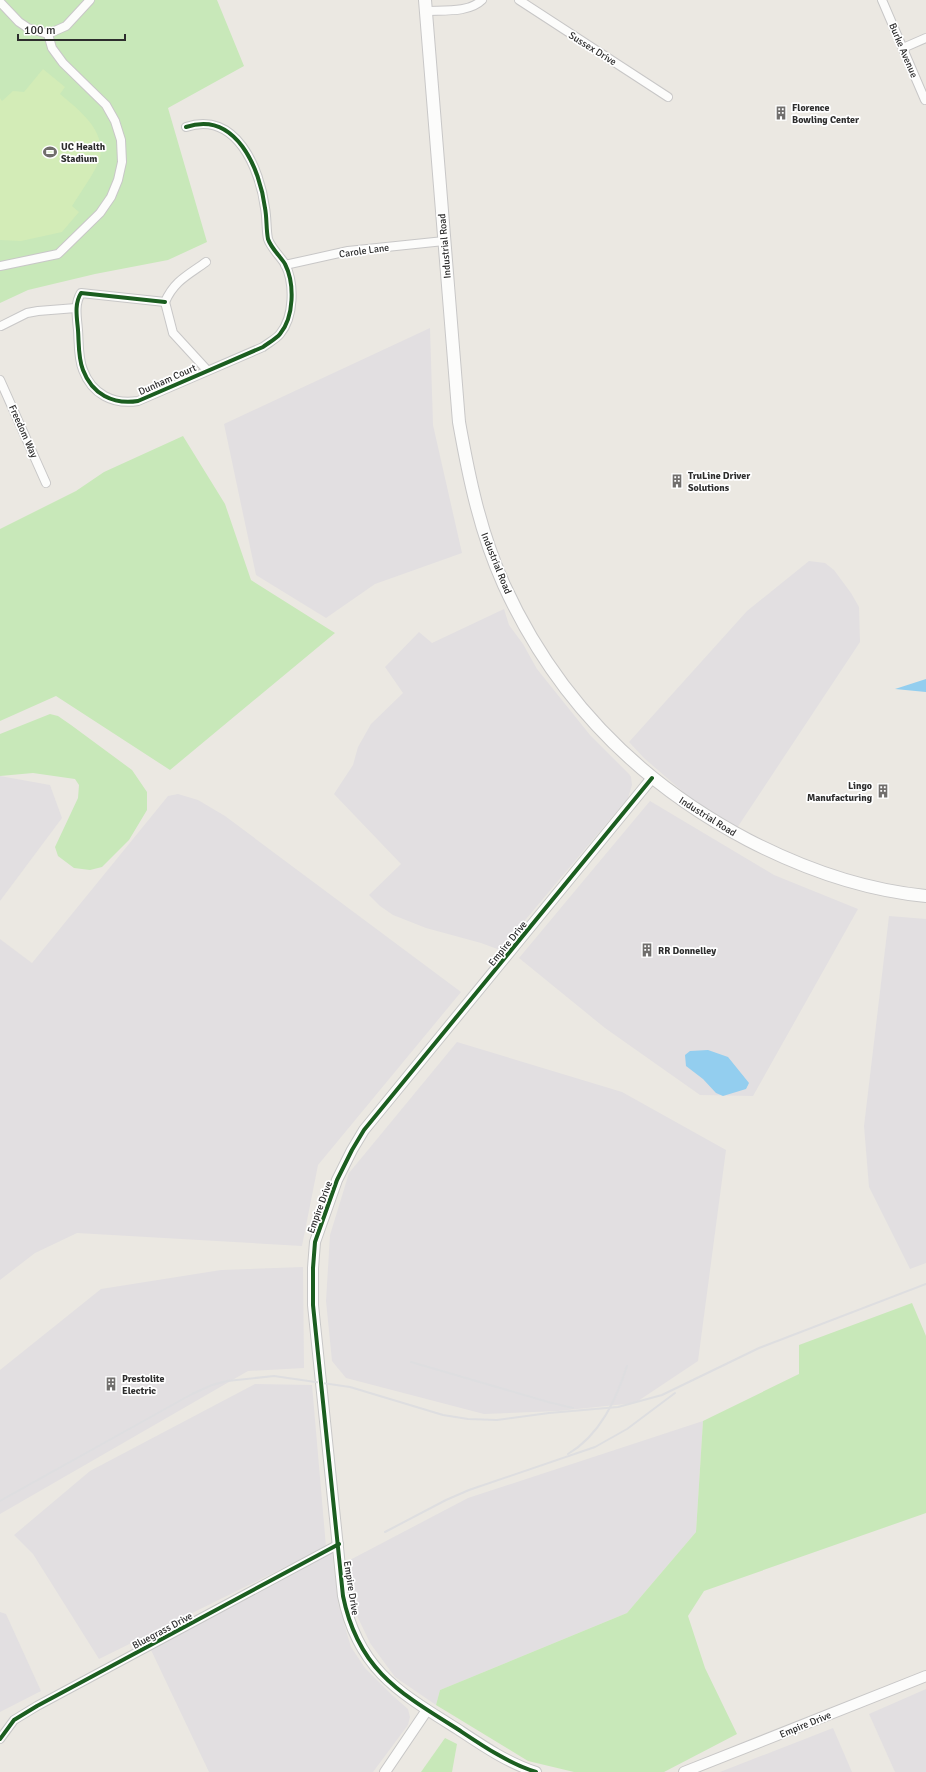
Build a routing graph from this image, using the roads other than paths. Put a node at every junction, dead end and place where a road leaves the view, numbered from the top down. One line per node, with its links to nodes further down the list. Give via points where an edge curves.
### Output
1 (90, 0): 7 (street, via 66,26)
2 (482, 0): 6 (street, via 466,8)
3 (519, 0): 10 (street, Sussex Drive)
4 (882, 0): 9 (street, Burke Avenue)
5 (0, 2): 7 (street, via 19,22 28,28)
6 (425, 6): 13 (main road, Industrial Road)
7 (48, 34): 16 (street, via 52,48 63,63 106,105 121,140 122,162 111,197 100,213 58,254)
8 (926, 38): 9 (street)
9 (902, 48): 11 (street, Burke Avenue)
10 (668, 96)
11 (925, 100)
12 (186, 127): 15 (street, Dunham Court, via 213,125 237,138 259,180 269,240)
13 (444, 241): 15 (street, Carole Lane, via 348,251); 23 (main road, Industrial Road, via 459,422 471,488 489,547 504,585 526,627 560,681 606,735)
14 (206, 262): 17 (street, via 175,285)
15 (285, 265): 20 (street, Dunham Court, via 292,302 287,322 280,335 263,347)
16 (0, 266)
17 (165, 302): 18 (street, via 84,292 78,297); 20 (street, via 173,334)
18 (76, 308): 19 (street, via 38,310); 20 (street, Dunham Court, via 83,370 95,388 110,399 123,402 138,401)
19 (1, 326)
20 (207, 370)
21 (0, 380): 22 (street, Freedom Way)
22 (46, 483)
23 (652, 778): 24 (main road, Industrial Road, via 724,827 804,866 858,883); 25 (street, Empire Drive, via 376,1115 352,1150 337,1180 315,1242 313,1305)
24 (926, 896)
25 (338, 1544): 27 (street, Empire Drive, via 343,1596 358,1644 392,1685); 28 (street, Bluegrass Drive, via 37,1706 14,1720)
26 (926, 1676): 31 (street, Empire Drive)
27 (427, 1710): 29 (street); 30 (street, Empire Drive, via 508,1760)
28 (0, 1740)
29 (385, 1772)
30 (536, 1772)
31 (684, 1772)

